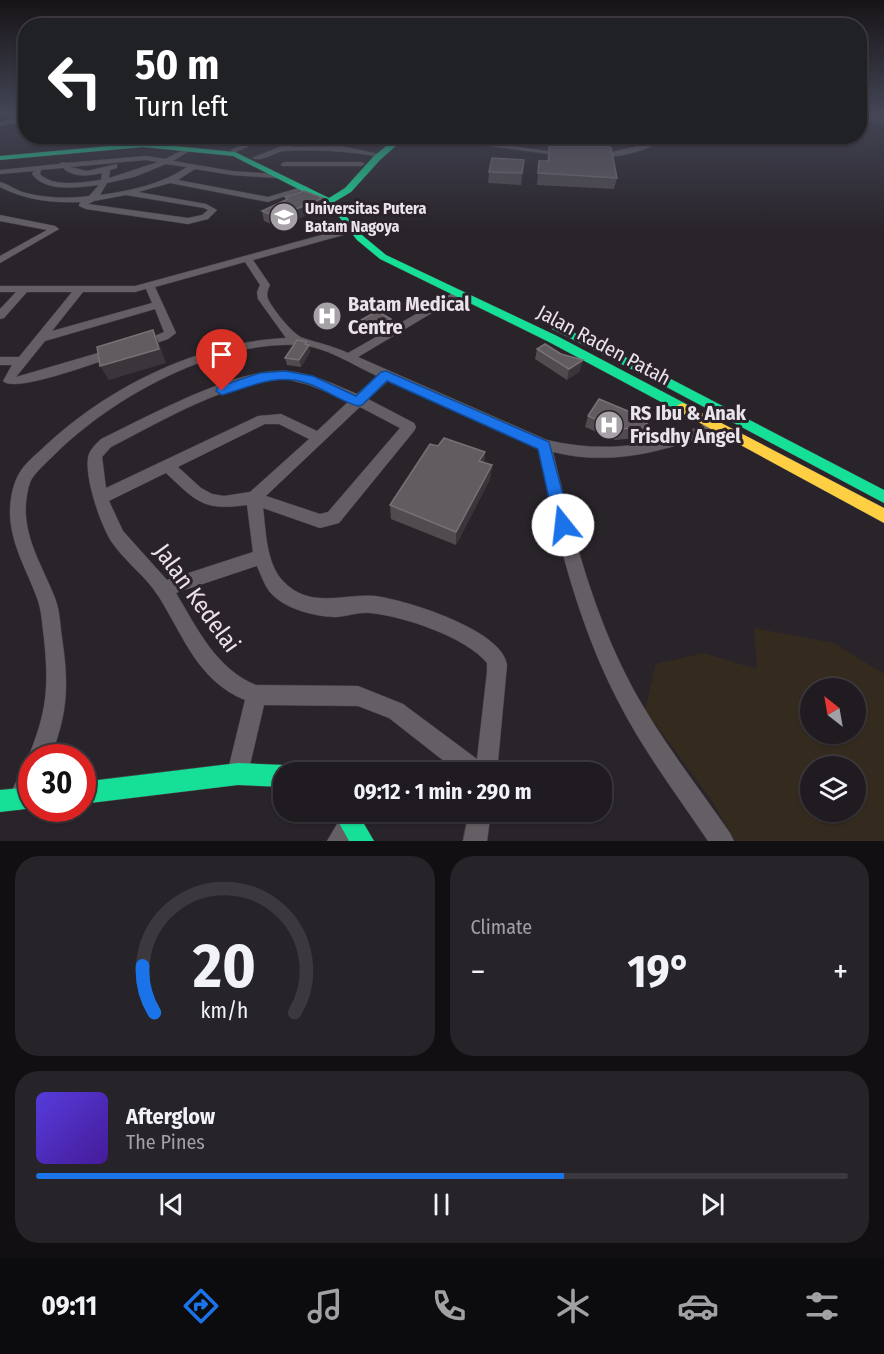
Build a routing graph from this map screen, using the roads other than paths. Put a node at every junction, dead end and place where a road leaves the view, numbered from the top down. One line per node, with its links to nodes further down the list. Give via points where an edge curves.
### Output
1 (38, 152): 17 (main road)
2 (47, 152): 17 (main road)
3 (183, 152): 20 (street)
4 (219, 152): 25 (main road)
5 (248, 152): 18 (main road)
6 (274, 152): 18 (street)
7 (293, 152): 25 (street)
8 (365, 152): 13 (street)
9 (380, 152): 35 (main road)
10 (550, 152): 14 (street)
11 (608, 152): 16 (street)
12 (620, 152): 16 (street)
13 (375, 154): 22 (main road)
14 (572, 155)
15 (590, 155): 16 (street)
16 (609, 155)
17 (0, 156)
18 (256, 158): 25 (main road)
19 (126, 159): 20 (street); 21 (street); 26 (street)
20 (168, 161): 24 (street); 29 (street)
21 (63, 164): 23 (street); 26 (street, via 72,172)
22 (362, 164): 25 (street); 35 (main road)
23 (39, 167): 27 (street); 30 (street, via 39,180)
24 (193, 167): 25 (street, via 244,174); 28 (street)
25 (279, 169): 32 (main road); 35 (main road)
26 (106, 170): 29 (street)
27 (0, 172)
28 (171, 181): 32 (street, via 267,200); 33 (street)
29 (105, 182): 30 (street); 36 (street)
30 (49, 183): 34 (street)
31 (0, 184): 34 (street)
32 (305, 188): 35 (main road)
33 (126, 193): 36 (street); 36 (street, via 213,210 205,217 188,221 92,209 82,204)
34 (22, 195): 36 (street)
35 (328, 197): 38 (main road, Jalan Raden Patah); 60 (main road, Jalan Raden Patah, via 391,253 506,302)
36 (95, 198)
37 (0, 218): 39 (street, via 55,229)
38 (351, 230): 40 (street); 45 (main road, Jalan Raden Patah, via 383,257)
39 (3, 257)
40 (247, 258): 41 (street); 52 (street, via 265,285 263,299 288,334)
41 (150, 286): 44 (street); 46 (street)
42 (0, 289): 43 (street)
43 (24, 289): 44 (street); 47 (street)
44 (79, 290): 48 (street)
45 (458, 293): 51 (main road, Jalan Raden Patah); 54 (street)
46 (158, 305): 49 (street); 57 (street, via 170,331 164,337 22,381 9,381)
47 (0, 316)
48 (55, 322): 49 (street); 50 (street)
49 (94, 324): 50 (street)
50 (41, 338): 57 (street)
51 (554, 339): 53 (street, via 547,349); 55 (main road, Jalan Raden Patah)
52 (298, 340): 54 (street); 74 (street, via 210,355 154,380 94,412 60,439 26,476 19,526 49,608 58,679 59,695)
53 (556, 355)
54 (348, 358): 59 (street)
55 (590, 359): 58 (street); 61 (main road, Jalan Raden Patah)
56 (0, 361): 57 (street)
57 (22, 361)
58 (574, 365)
59 (386, 375): 62 (street); 65 (street)
60 (663, 380): 61 (main road); 67 (main road, Jalan Raden Patah)
61 (651, 391): 63 (main road, Jalan Raden Patah)
62 (358, 402): 64 (street); 68 (street, Jalan Kedelai, via 309,379 285,375 260,378 203,397 106,443 95,457); 69 (street, via 408,429 333,518 320,521)
63 (715, 426): 65 (street, via 670,444 621,452 584,453); 70 (main road, Jalan Raden Patah)
64 (319, 438): 66 (street, via 281,419 263,419); 69 (street)
65 (544, 445): 82 (street, via 556,502 614,673)
66 (168, 466): 68 (street); 69 (street, via 209,500)
67 (884, 497)
68 (100, 498): 72 (street, Jalan Kedelai, via 117,536)
69 (254, 498): 71 (street)
70 (884, 516)
71 (263, 556): 72 (street); 76 (street, via 275,584 294,598 335,608 368,604 391,608 424,617 487,648 496,658 497,672)
72 (164, 589): 73 (street, Jalan Kedelai, via 215,669 234,686)
73 (256, 695): 75 (street, Jalan Kedelai, via 358,696 396,711); 77 (street)
74 (44, 744)
75 (462, 762)
76 (487, 762)
77 (238, 774): 78 (main road); 79 (main road)
78 (273, 776)
79 (96, 791)
80 (478, 822): 81 (street)
81 (475, 841)
82 (722, 841)

